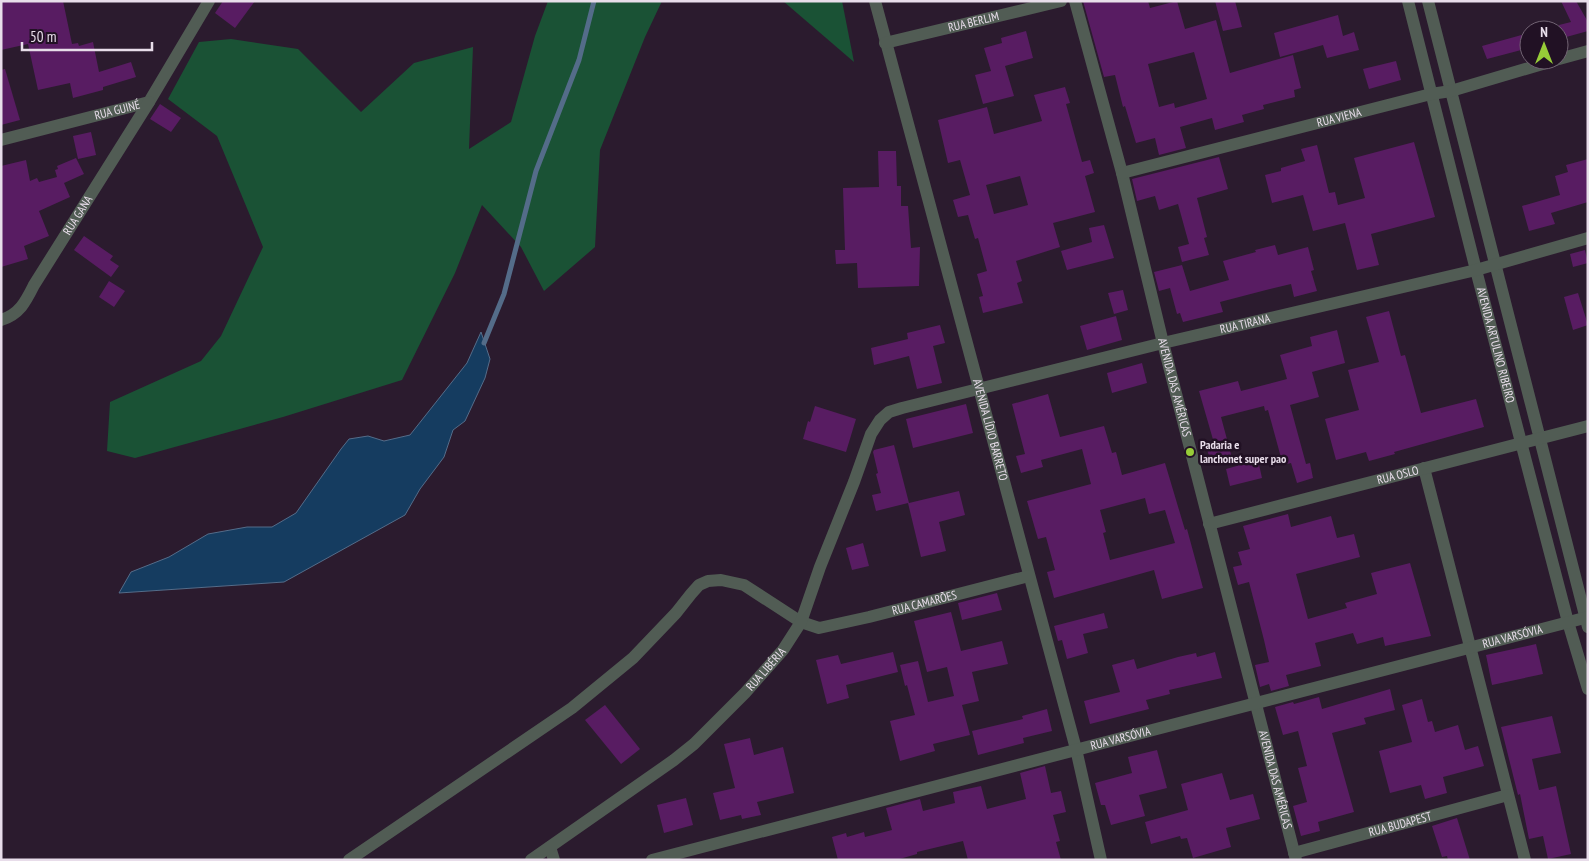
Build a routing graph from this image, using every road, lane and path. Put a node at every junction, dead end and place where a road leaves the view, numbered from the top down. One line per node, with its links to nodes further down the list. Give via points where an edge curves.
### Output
1 (209, 1): 13 (street, RUA GUINÉ)
2 (875, 1): 7 (street, AVENIDA LÍDIO BARRETO)
3 (1061, 1): 7 (street, RUA BERLIM)
4 (1075, 1): 15 (street, AVENIDA DAS AMÉRICAS)
5 (1408, 1): 12 (street, AVENIDA ARTULINO RIBEIRO)
6 (1428, 1): 11 (street, AVENIDA ARTULINO RIBEIRO)
7 (885, 43): 21 (street, AVENIDA LÍDIO BARRETO)
8 (1588, 51): 9 (street, RUA VIENA)
9 (1569, 57)
10 (1523, 70): 11 (street, RUA VIENA)
11 (1451, 91): 12 (street, RUA VIENA); 17 (street, AVENIDA ARTULINO RIBEIRO)
12 (1431, 94): 15 (street, RUA VIENA); 18 (street, AVENIDA ARTULINO RIBEIRO)
13 (149, 102): 14 (street, RUA GUINÉ); 19 (street, RUA GANA, via 26,302 9,318)
14 (1, 140)
15 (1122, 173): 20 (street, AVENIDA DAS AMÉRICAS)
16 (1588, 238): 17 (street, RUA TIRANA)
17 (1496, 265): 18 (street, RUA TIRANA); 24 (street, AVENIDA ARTULINO RIBEIRO)
18 (1476, 270): 20 (street, RUA TIRANA); 25 (street, AVENIDA ARTULINO RIBEIRO)
19 (1, 320)
20 (1163, 343): 21 (street, RUA TIRANA); 27 (street, AVENIDA DAS AMÉRICAS)
21 (979, 390): 22 (street, RUA TIRANA); 28 (street, AVENIDA LÍDIO BARRETO)
22 (902, 408): 30 (street, RUA LIBÉRIA, via 889,412 871,434)
23 (1588, 426): 24 (street, RUA OSLO)
24 (1540, 438): 25 (street, RUA OSLO); 29 (street, AVENIDA ARTULINO RIBEIRO)
25 (1521, 443): 26 (street, RUA OSLO); 31 (street, AVENIDA ARTULINO RIBEIRO)
26 (1424, 468): 27 (street, RUA OSLO); 32 (street)
27 (1209, 524): 34 (street, AVENIDA DAS AMÉRICAS)
28 (1029, 576): 30 (street, RUA CAMARÕES, via 819,628); 35 (street, AVENIDA LÍDIO BARRETO)
29 (1587, 620): 31 (street, RUA VARSÓVIA)
30 (801, 622): 37 (street, RUA LIBÉRIA, via 783,650 746,693 694,744); 39 (street, via 744,585 721,580 704,583 690,594 633,658 572,708)
31 (1568, 622): 32 (street, RUA VARSÓVIA); 33 (street, AVENIDA ARTULINO RIBEIRO)
32 (1470, 647): 34 (street, RUA VARSÓVIA); 36 (street)
33 (1588, 689)
34 (1256, 703): 35 (street, RUA VARSÓVIA); 38 (street, AVENIDA DAS AMÉRICAS)
35 (1076, 749): 42 (street, RUA VARSÓVIA); 43 (street, AVENIDA LÍDIO BARRETO)
36 (1508, 795): 38 (street, RUA BUDAPEST); 44 (street)
37 (550, 847): 40 (street, RUA LIBÉRIA); 41 (street)
38 (1295, 856)
39 (349, 860)
40 (531, 860)
41 (554, 860)
42 (652, 860)
43 (1101, 860)
44 (1525, 860)

